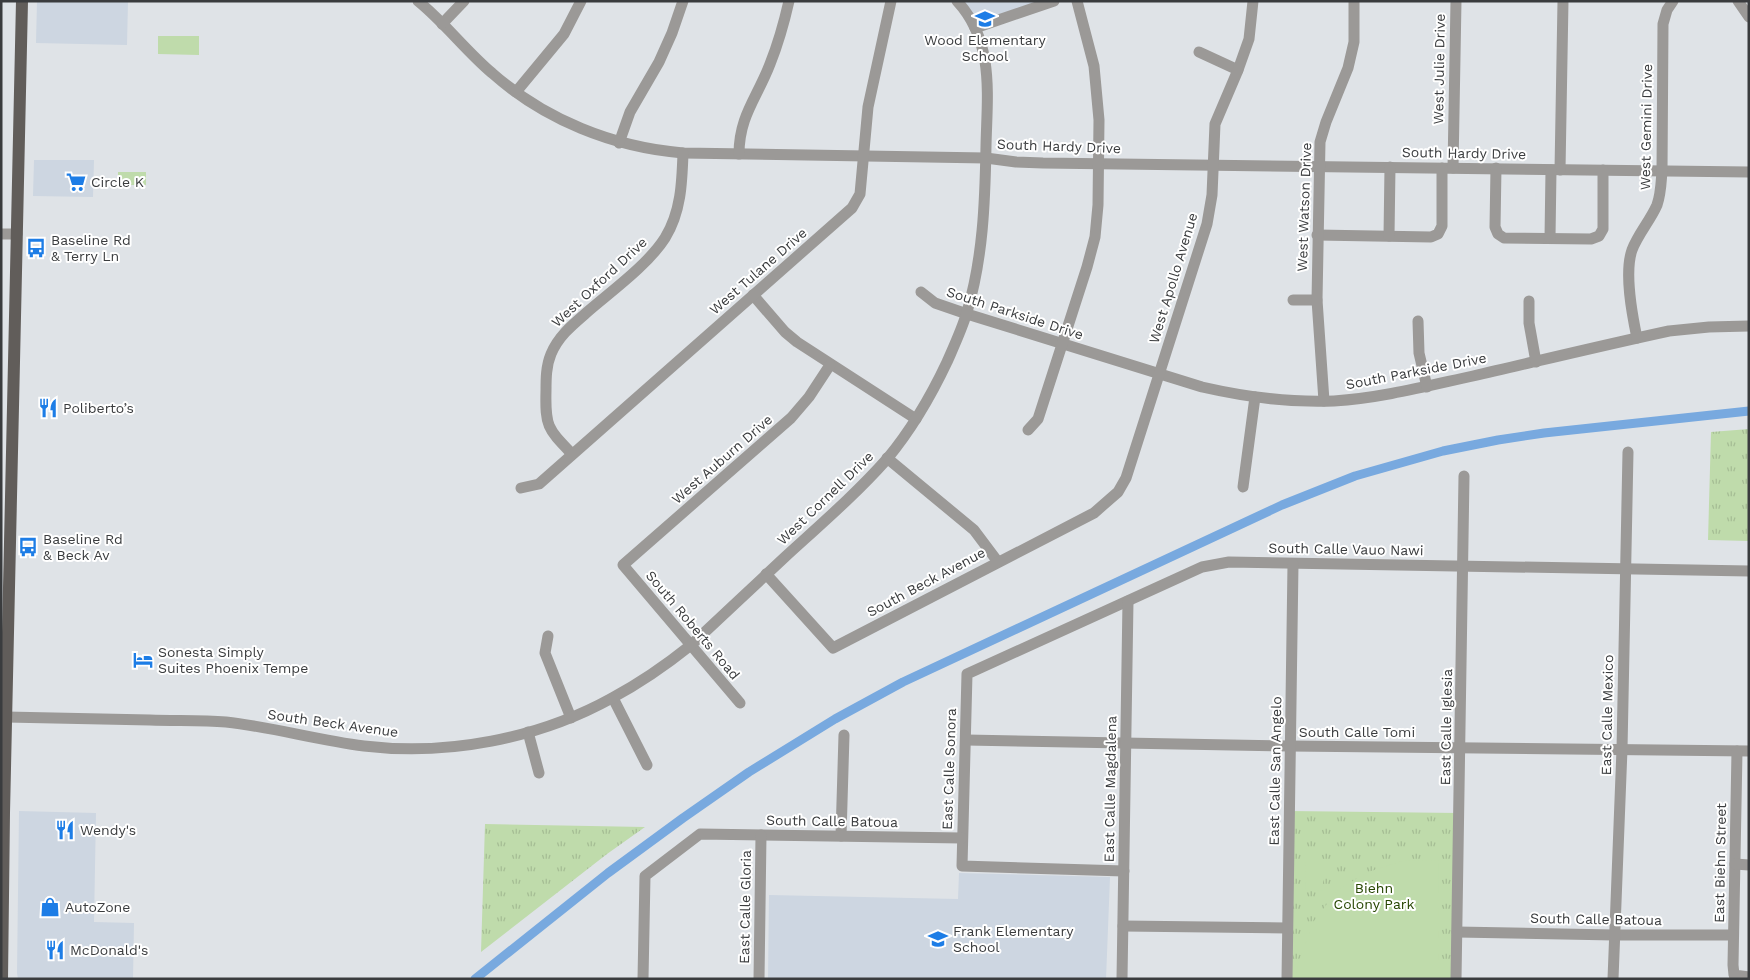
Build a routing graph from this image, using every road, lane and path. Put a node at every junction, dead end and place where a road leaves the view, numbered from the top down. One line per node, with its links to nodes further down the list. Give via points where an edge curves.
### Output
1 (22, 1): 39 (main road)
2 (418, 1): 18 (street, South Hardy Drive)
3 (464, 1): 18 (street)
4 (581, 1): 22 (street, via 564,34)
5 (683, 1): 23 (street, via 662,55 630,112)
6 (789, 1): 25 (street, via 770,66 745,116)
7 (891, 1): 26 (street, West Tulane Drive, via 868,107)
8 (957, 1): 19 (street, West Cornell Drive)
9 (1054, 1): 19 (street)
10 (1077, 1): 28 (street, via 1094,66)
11 (1253, 1): 21 (street, West Apollo Avenue, via 1249,39)
12 (1354, 1): 30 (street, West Watson Drive, via 1354,42 1348,68 1320,142)
13 (1456, 1): 32 (street, West Julie Drive)
14 (1563, 1): 34 (street)
15 (1673, 1): 36 (street, West Gemini Drive, via 1663,24)
16 (1738, 1): 17 (street)
17 (1749, 17)
18 (442, 24): 22 (street, South Hardy Drive)
19 (975, 28): 27 (street, West Cornell Drive, via 985,56 988,81)
20 (1199, 52): 21 (street)
21 (1238, 70): 29 (street, West Apollo Avenue, via 1215,124)
22 (516, 92): 23 (street, South Hardy Drive, via 562,121)
23 (619, 142): 24 (street, South Hardy Drive)
24 (683, 153): 25 (street, South Hardy Drive); 62 (street, West Oxford Drive, via 680,200 666,236 646,261 564,332 550,354 546,380 547,424)
25 (739, 154): 26 (street, South Hardy Drive)
26 (863, 156): 27 (street, South Hardy Drive); 44 (street, West Tulane Drive, via 860,194 852,208)
27 (986, 158): 28 (street, South Hardy Drive, via 1016,162); 48 (street, West Cornell Drive, via 980,255)
28 (1099, 163): 29 (street, South Hardy Drive); 52 (street, via 1095,237)
29 (1212, 165): 30 (street, South Hardy Drive); 55 (street, West Apollo Avenue, via 1212,195 1207,224)
30 (1319, 166): 31 (street, South Hardy Drive); 40 (street, West Watson Drive)
31 (1390, 168): 32 (street, South Hardy Drive); 41 (street)
32 (1447, 168): 33 (street, South Hardy Drive); 41 (street, West Julie Drive, via 1442,226 1438,234 1431,237)
33 (1496, 168): 34 (street, South Hardy Drive); 42 (street, via 1495,227 1498,234 1504,238)
34 (1555, 170): 35 (street, South Hardy Drive); 42 (street)
35 (1603, 170): 36 (street, South Hardy Drive); 42 (street, via 1602,229 1599,236 1591,239)
36 (1662, 171): 37 (street, South Hardy Drive); 51 (street, West Gemini Drive, via 1656,206 1630,259 1630,306)
37 (1749, 172)
38 (1, 234): 39 (street)
39 (17, 234): 81 (main road)
40 (1317, 235): 41 (street); 46 (street, West Watson Drive)
41 (1389, 236)
42 (1550, 238)
43 (921, 292): 48 (street, South Parkside Drive, via 935,303)
44 (753, 295): 54 (street, via 785,332); 62 (street, West Tulane Drive)
45 (1293, 300): 46 (street)
46 (1317, 300): 58 (street, West Watson Drive)
47 (1530, 301): 53 (street, via 1529,323)
48 (967, 314): 52 (street, South Parkside Drive); 59 (street, West Cornell Drive, via 935,386)
49 (1418, 321): 56 (street, via 1419,353)
50 (1749, 326): 51 (street, South Parkside Drive, via 1677,330)
51 (1637, 338): 53 (street, South Parkside Drive)
52 (1062, 344): 55 (street, South Parkside Drive); 60 (street, via 1038,418)
53 (1536, 362): 56 (street, South Parkside Drive)
54 (830, 365): 59 (street); 70 (street, West Auburn Drive, via 791,418)
55 (1159, 374): 57 (street, South Parkside Drive, via 1202,387); 67 (street, West Apollo Avenue, via 1126,478)
56 (1427, 387): 58 (street, South Parkside Drive, via 1373,397)
57 (1255, 397): 58 (street, South Parkside Drive); 66 (street)
58 (1324, 401)
59 (916, 419): 63 (street, West Cornell Drive)
60 (1028, 430)
61 (1628, 452): 72 (street, East Calle Mexico)
62 (572, 454): 65 (street, West Tulane Drive, via 539,484)
63 (888, 458): 68 (street, via 974,530); 74 (street, West Cornell Drive, via 849,499)
64 (1464, 476): 71 (street, East Calle Iglesia)
65 (522, 488)
66 (1243, 488)
67 (1118, 492): 68 (street, South Beck Avenue, via 1094,513)
68 (998, 562): 74 (street, South Beck Avenue, via 833,648)
69 (1293, 564): 71 (street, South Calle Vauo Nawi); 75 (street, South Calle Vauo Nawi, via 1229,562 1202,567); 87 (street, East Calle San Angelo)
70 (623, 565): 77 (street, South Roberts Road)
71 (1463, 566): 72 (street, South Calle Vauo Nawi); 88 (street, East Calle Iglesia)
72 (1625, 569): 73 (street, South Calle Vauo Nawi); 89 (street, East Calle Mexico)
73 (1749, 571)
74 (766, 574): 77 (street, West Cornell Drive)
75 (1128, 601): 78 (street, South Calle Vauo Nawi); 86 (street, East Calle Magdalena)
76 (548, 636): 82 (street, via 545,653)
77 (691, 646): 79 (street, South Beck Avenue); 80 (street, South Roberts Road)
78 (967, 674): 85 (street, East Calle Sonora)
79 (613, 698): 82 (street, South Beck Avenue); 92 (street)
80 (740, 703)
81 (6, 717): 83 (street, South Beck Avenue, via 226,722 390,748 453,747); 99 (main road)
82 (571, 718): 83 (street, South Beck Avenue)
83 (528, 732): 93 (street)
84 (844, 735): 95 (street)
85 (966, 740): 86 (street, South Calle Tomi); 96 (street, East Calle Sonora)
86 (1127, 742): 87 (street, South Calle Tomi); 100 (street, East Calle Magdalena)
87 (1290, 746): 88 (street, South Calle Tomi); 102 (street, East Calle San Angelo)
88 (1460, 747): 89 (street, South Calle Tomi); 103 (street, East Calle Iglesia)
89 (1622, 749): 90 (street, South Calle Tomi); 104 (street, East Calle Mexico)
90 (1737, 751): 91 (street, South Calle Tomi); 97 (street, East Biehn Street)
91 (1749, 751)
92 (647, 765)
93 (540, 774)
94 (761, 835): 95 (street, South Calle Batoua); 108 (street, South Calle Batoua, via 700,834 645,876); 109 (street, East Calle Gloria)
95 (841, 836): 96 (street, South Calle Batoua)
96 (962, 838): 100 (street, East Calle Sonora, via 962,866)
97 (1735, 864): 98 (street); 105 (street, East Biehn Street)
98 (1749, 865)
99 (2, 870): 107 (main road)
100 (1124, 871): 101 (street, East Calle Magdalena)
101 (1123, 926): 102 (street); 110 (street, East Calle Magdalena)
102 (1287, 928): 111 (street, East Calle San Angelo)
103 (1457, 932): 104 (street, South Calle Batoua); 112 (street, East Calle Iglesia)
104 (1614, 935): 105 (street, South Calle Batoua); 113 (street, East Calle Mexico)
105 (1734, 935): 106 (street, East Biehn Street, via 1734,975)
106 (1749, 976)
107 (2, 979)
108 (643, 979)
109 (759, 979)
110 (1122, 979)
111 (1286, 979)
112 (1456, 979)
113 (1613, 979)

